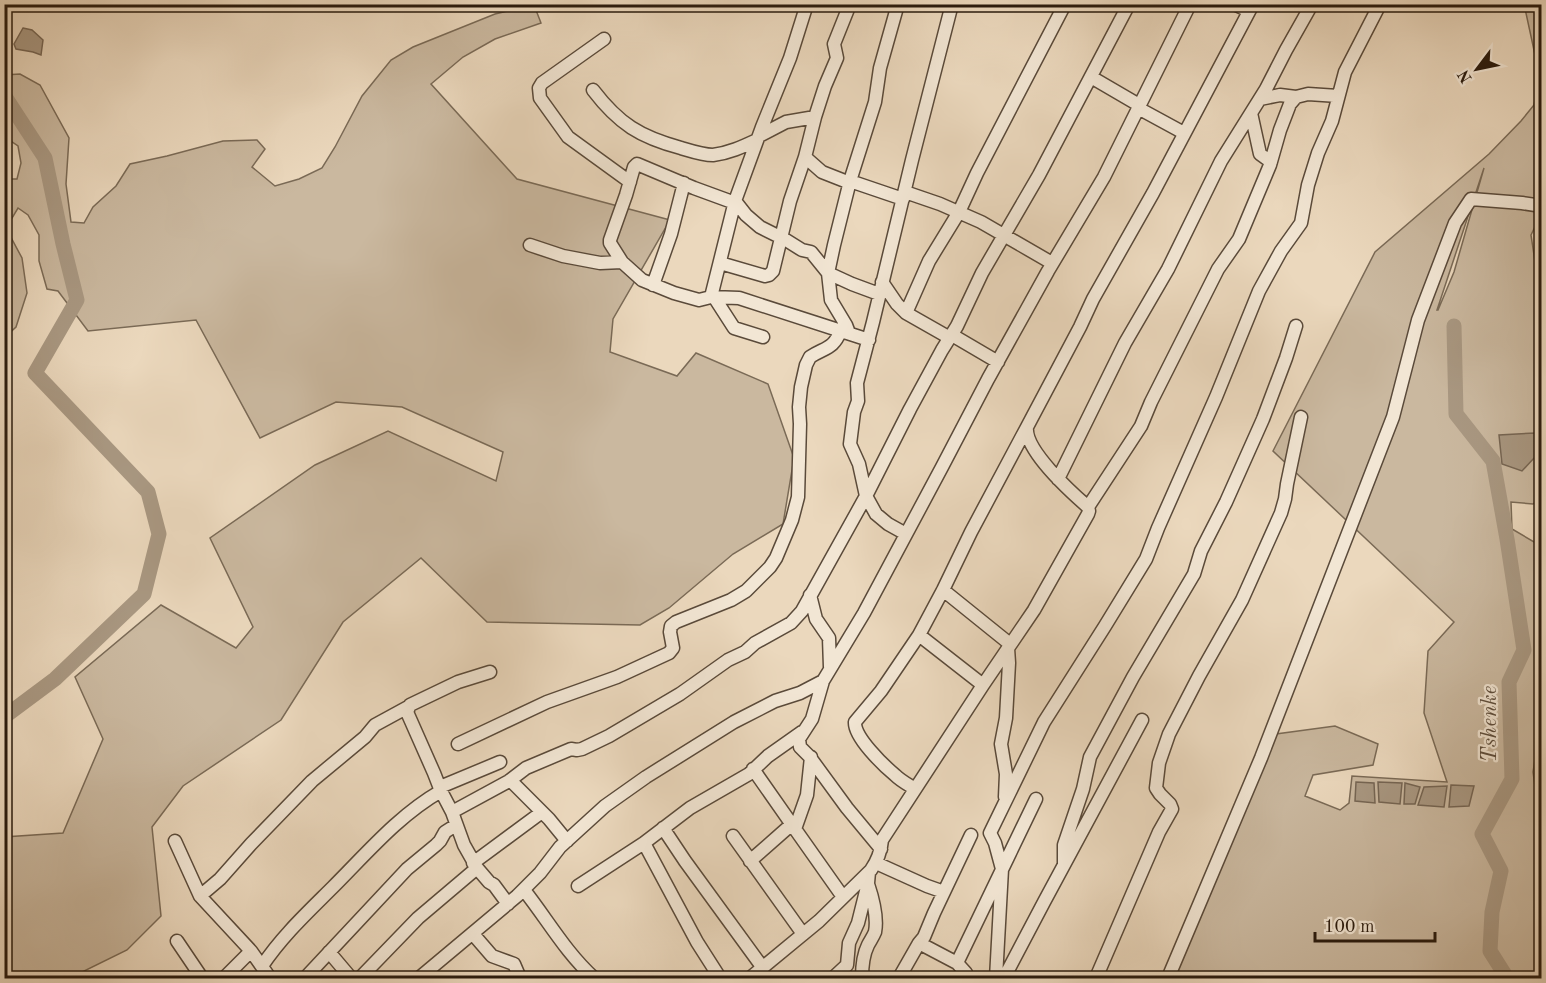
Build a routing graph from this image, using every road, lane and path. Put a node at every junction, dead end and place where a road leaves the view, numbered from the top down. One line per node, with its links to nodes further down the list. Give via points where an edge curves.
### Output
1 (807, 4): 22 (street)
2 (850, 4): 20 (street, via 833,47 836,60)
3 (898, 4): 26 (street)
4 (952, 4): 28 (street)
5 (1065, 4): 31 (street)
6 (1129, 4): 13 (street)
7 (1190, 4): 18 (street)
8 (1234, 4): 11 (street)
9 (1312, 4): 17 (street)
10 (1380, 4): 15 (street, via 1345,72)
11 (1251, 8): 21 (street)
12 (604, 39): 25 (street, via 542,83 539,93 571,140)
13 (1090, 77): 18 (street); 32 (street)
14 (593, 90): 22 (street, via 632,129 665,144 710,155 730,152)
15 (1338, 96): 16 (street, via 1308,94); 74 (street, via 1308,185 1302,223 1259,291 1146,559 1044,722)
16 (1296, 98): 17 (street, via 1280,95); 24 (street, via 1290,104)
17 (1260, 99): 19 (street)
18 (1139, 107): 21 (street); 37 (street, via 1104,177)
19 (1251, 113): 24 (street, via 1260,154); 51 (street, via 1221,161 1168,269 1125,342)
20 (814, 117): 22 (street, via 786,122); 23 (street)
21 (1184, 133): 50 (street)
22 (758, 138): 29 (street)
23 (805, 157): 26 (street, via 822,172); 33 (street)
24 (1271, 162): 53 (street, via 1239,239 1218,269 1141,426)
25 (630, 182): 27 (street, via 638,164); 35 (street, via 610,240)
26 (850, 182): 28 (street); 38 (street)
27 (684, 183): 29 (street); 39 (street)
28 (904, 195): 31 (street, via 923,197); 40 (street)
29 (735, 202): 33 (street, via 760,227); 36 (street)
30 (1542, 206): 124 (street, via 1471,200 1455,224 1418,320 1393,417 1261,758)
31 (959, 212): 32 (street); 42 (street, via 929,261)
32 (1005, 236): 37 (street); 45 (street)
33 (781, 237): 36 (street, via 769,276); 38 (street, via 811,252)
34 (530, 245): 35 (street, via 562,256 600,263)
35 (622, 262): 39 (street)
36 (720, 263): 41 (street)
37 (1052, 263): 48 (street)
38 (828, 273): 40 (street); 44 (street, via 831,300 846,325)
39 (653, 285): 41 (street, via 694,300)
40 (880, 290): 42 (street); 47 (street)
41 (712, 297): 44 (street, via 739,298); 46 (street, via 734,328)
42 (906, 313): 45 (street)
43 (1296, 326): 87 (street, via 1263,419 1194,574 1090,758 1064,845)
44 (845, 332): 47 (street); 66 (street, via 828,348 810,357 806,365 799,407 798,497 770,567 731,600 671,626 673,648 669,653 547,702)
45 (951, 336): 48 (street); 52 (street)
46 (763, 337)
47 (869, 340): 52 (street, via 857,384 850,444)
48 (998, 362): 54 (street)
49 (1301, 417): 123 (street, via 1281,513 1242,600 1170,734 1159,764 1156,788 1172,809)
50 (1027, 427): 51 (street, via 1031,444); 55 (street)
51 (1058, 479): 53 (street)
52 (866, 496): 54 (street, via 881,519); 56 (street)
53 (1088, 507): 58 (street, via 1088,514 1046,591)
54 (906, 534): 59 (street)
55 (943, 590): 57 (street); 58 (street)
56 (810, 595): 59 (street, via 816,618 829,638); 70 (street, via 791,623 680,694 600,740 541,761)
57 (919, 635): 62 (street); 72 (street, via 854,724 881,762)
58 (1009, 646): 62 (street); 74 (street, via 1001,744)
59 (831, 668): 61 (street)
60 (489, 672): 63 (street, via 458,682)
61 (823, 681): 65 (street, via 812,719); 83 (street, via 775,701 701,742 605,806)
62 (983, 685): 72 (street)
63 (408, 707): 71 (street); 94 (street, via 375,725 312,781)
64 (1142, 720): 87 (street)
65 (802, 732): 67 (street, via 799,745); 69 (street)
66 (458, 744)
67 (810, 758): 78 (street, via 807,795); 85 (street)
68 (500, 762): 71 (street)
69 (753, 770): 78 (street); 79 (street)
70 (510, 780): 75 (street); 76 (street)
71 (440, 789): 75 (street); 104 (street, via 388,832 301,918)
72 (915, 789): 85 (street, via 882,840)
73 (1036, 799): 89 (street)
74 (1005, 801): 89 (street, via 990,833)
75 (452, 812): 77 (street)
76 (542, 812): 83 (street); 88 (street)
77 (456, 825): 88 (street); 102 (street, via 407,869)
78 (794, 827): 86 (street); 95 (street)
79 (663, 828): 84 (street); 105 (street)
80 (972, 835): 93 (street)
81 (733, 836): 86 (street)
82 (175, 841): 94 (street)
83 (567, 841): 92 (street)
84 (644, 843): 91 (street); 115 (street)
85 (881, 849): 90 (street)
86 (750, 861): 98 (street)
87 (1064, 864): 122 (street)
88 (475, 865): 96 (street); 111 (street)
89 (1002, 869): 103 (street); 121 (street)
90 (871, 873): 93 (street); 95 (street); 117 (street, via 849,943 847,964); 118 (street, via 875,925 865,951)
91 (578, 886)
92 (524, 890): 96 (street); 114 (street, via 567,951)
93 (944, 892): 100 (street)
94 (200, 896): 101 (street)
95 (843, 897): 98 (street)
96 (508, 904): 97 (street)
97 (473, 934): 112 (street); 113 (street, via 492,956 514,964)
98 (803, 934): 105 (street)
99 (177, 941): 106 (street)
100 (919, 943): 103 (street); 119 (street)
101 (251, 951): 104 (street); 107 (street)
102 (329, 952): 109 (street); 110 (street)
103 (957, 963): 120 (street, via 966,973)
104 (262, 966): 108 (street)
105 (763, 968): 116 (street)
106 (202, 978)
107 (224, 978)
108 (270, 978)
109 (305, 978)
110 (351, 978)
111 (360, 978)
112 (419, 978)
113 (520, 978)
114 (594, 978)
115 (720, 978)
116 (750, 978)
117 (833, 978)
118 (862, 978)
119 (899, 978)
120 (965, 978)
121 (996, 978)
122 (1004, 978)
123 (1096, 978)
124 (1168, 978)

